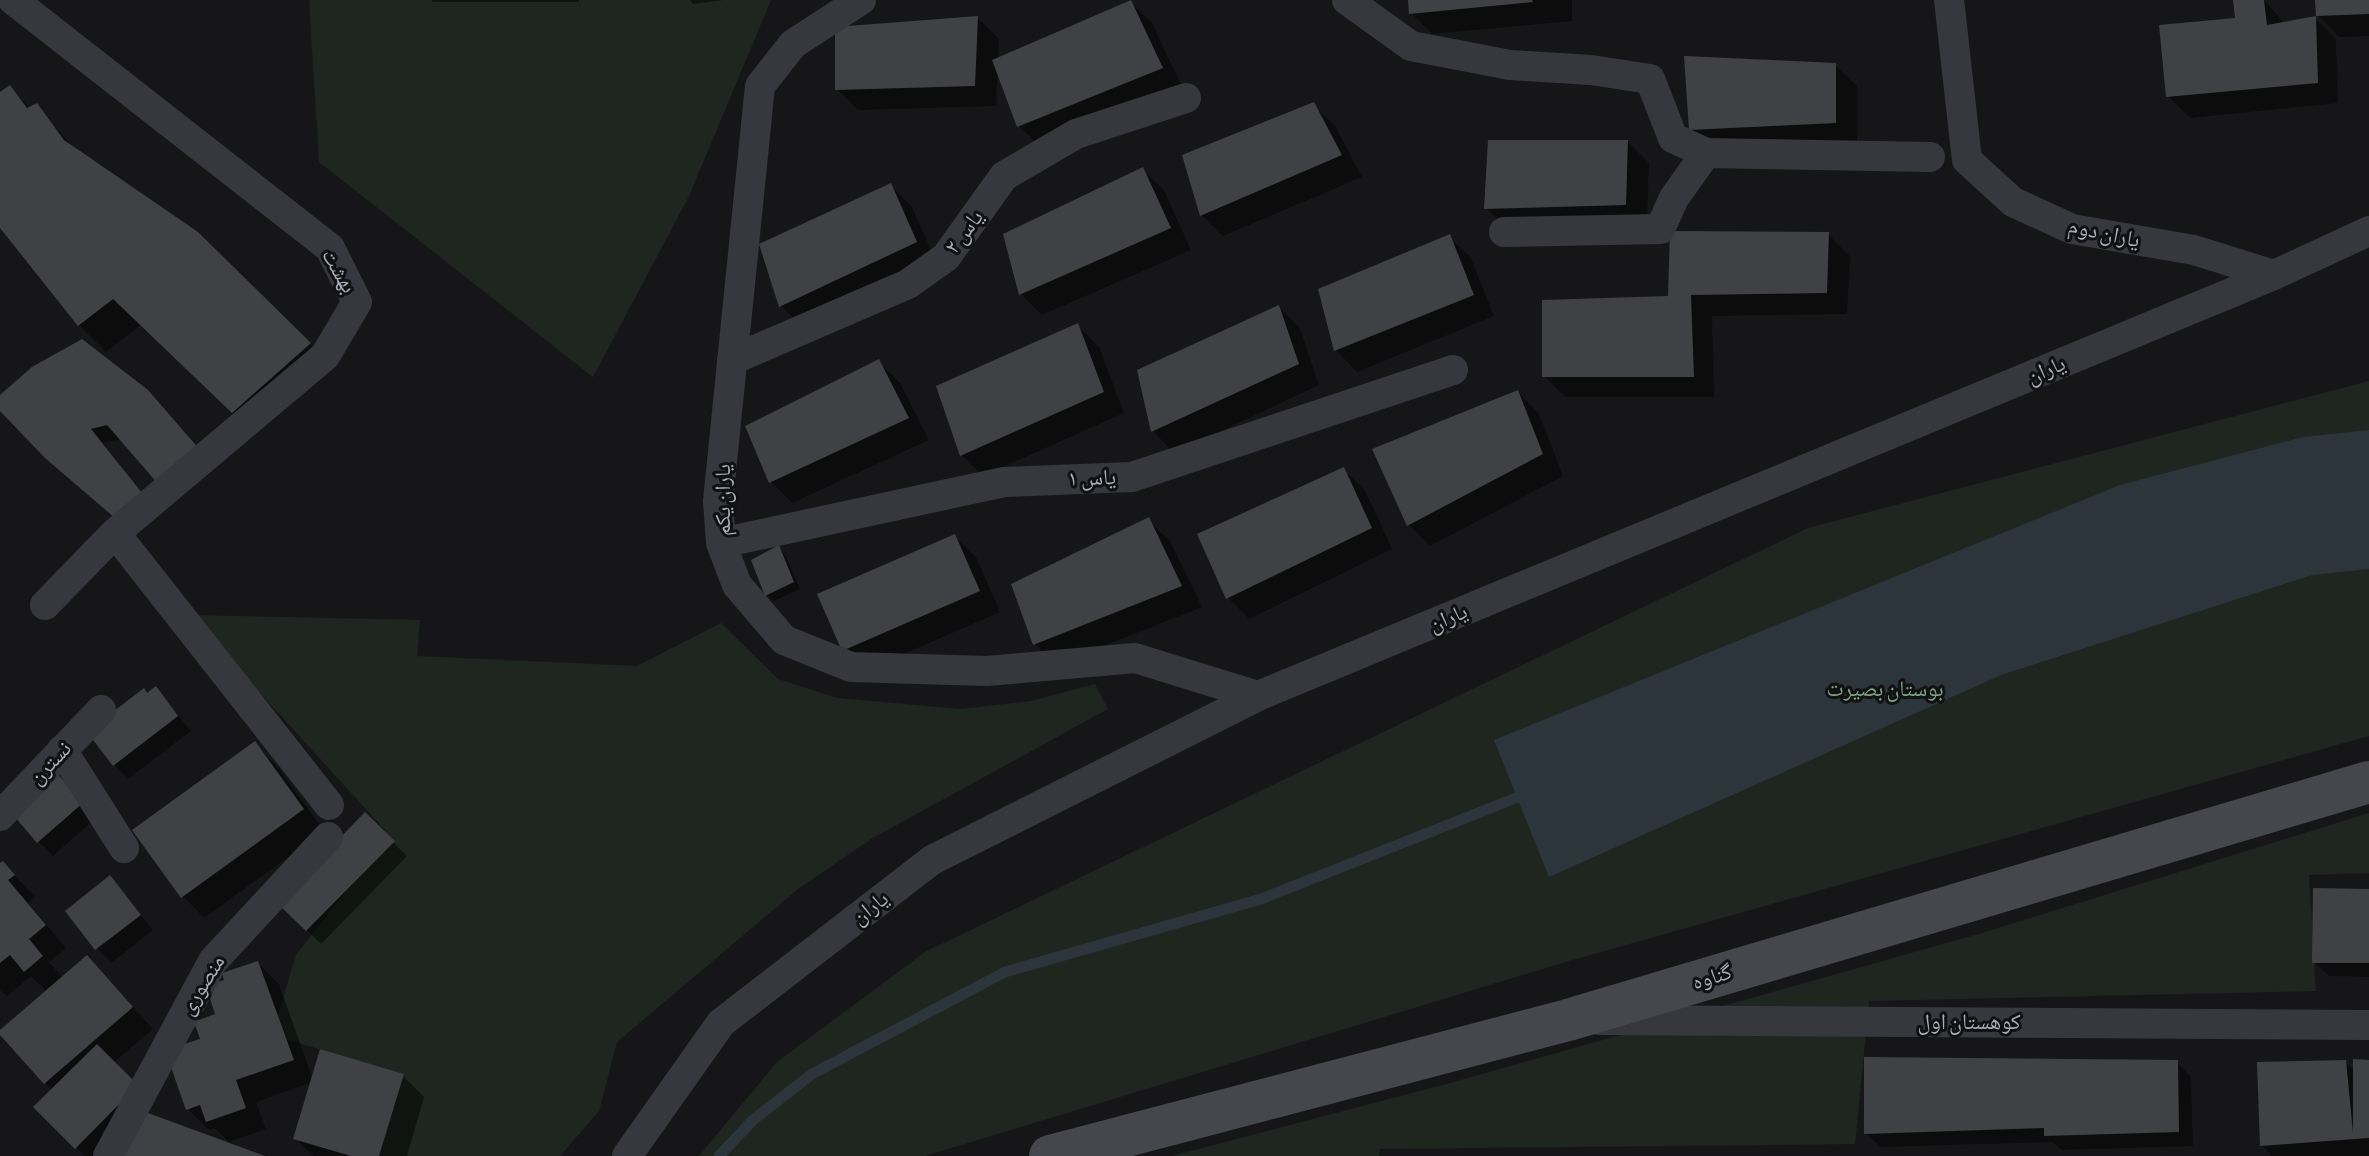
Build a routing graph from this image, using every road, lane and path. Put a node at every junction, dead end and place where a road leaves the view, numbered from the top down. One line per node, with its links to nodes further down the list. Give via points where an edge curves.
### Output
1 (13, 0): 13 (street, بهشت, via 330,248 357,302 325,356)
2 (861, 0): 11 (street, یاران یکم, via 793,44 760,86)
3 (1347, 0): 6 (street, via 1411,46 1510,65 1650,79 1673,138)
4 (1949, 0): 10 (street, یاران دوم, via 1967,160 2013,202 2072,229 2194,250)
5 (1186, 98): 11 (street, یاس ۲, via 1064,141 1004,176 946,257 908,284)
6 (1706, 153): 7 (street); 9 (street, via 1674,198 1660,229)
7 (1930, 157)
8 (2369, 231): 10 (street, یاران)
9 (1504, 232)
10 (2274, 275): 16 (street, یاران)
11 (732, 360): 14 (street, یاران یکم, via 718,501)
12 (1453, 370): 14 (street, یاس ۱, via 1132,477 1004,482)
13 (115, 533): 15 (street, بهشت); 20 (street)
14 (721, 543): 16 (street, یاران یکم, via 737,585 784,640 851,667 987,671 1135,658)
15 (45, 605)
16 (1258, 696): 27 (street, یاران, via 932,860 721,1023)
17 (101, 710): 18 (street, نسترن)
18 (62, 750): 21 (street, نسترن); 23 (street)
19 (2369, 782): 24 (main road, گناوه)
20 (329, 805)
21 (0, 816)
22 (328, 837): 26 (street, منصوری, via 213,961)
23 (124, 848)
24 (1568, 1020): 25 (street, کوهستان اول); 28 (main road, گناوه)
25 (2369, 1025)
26 (108, 1156)
27 (627, 1156)
28 (1050, 1156)

